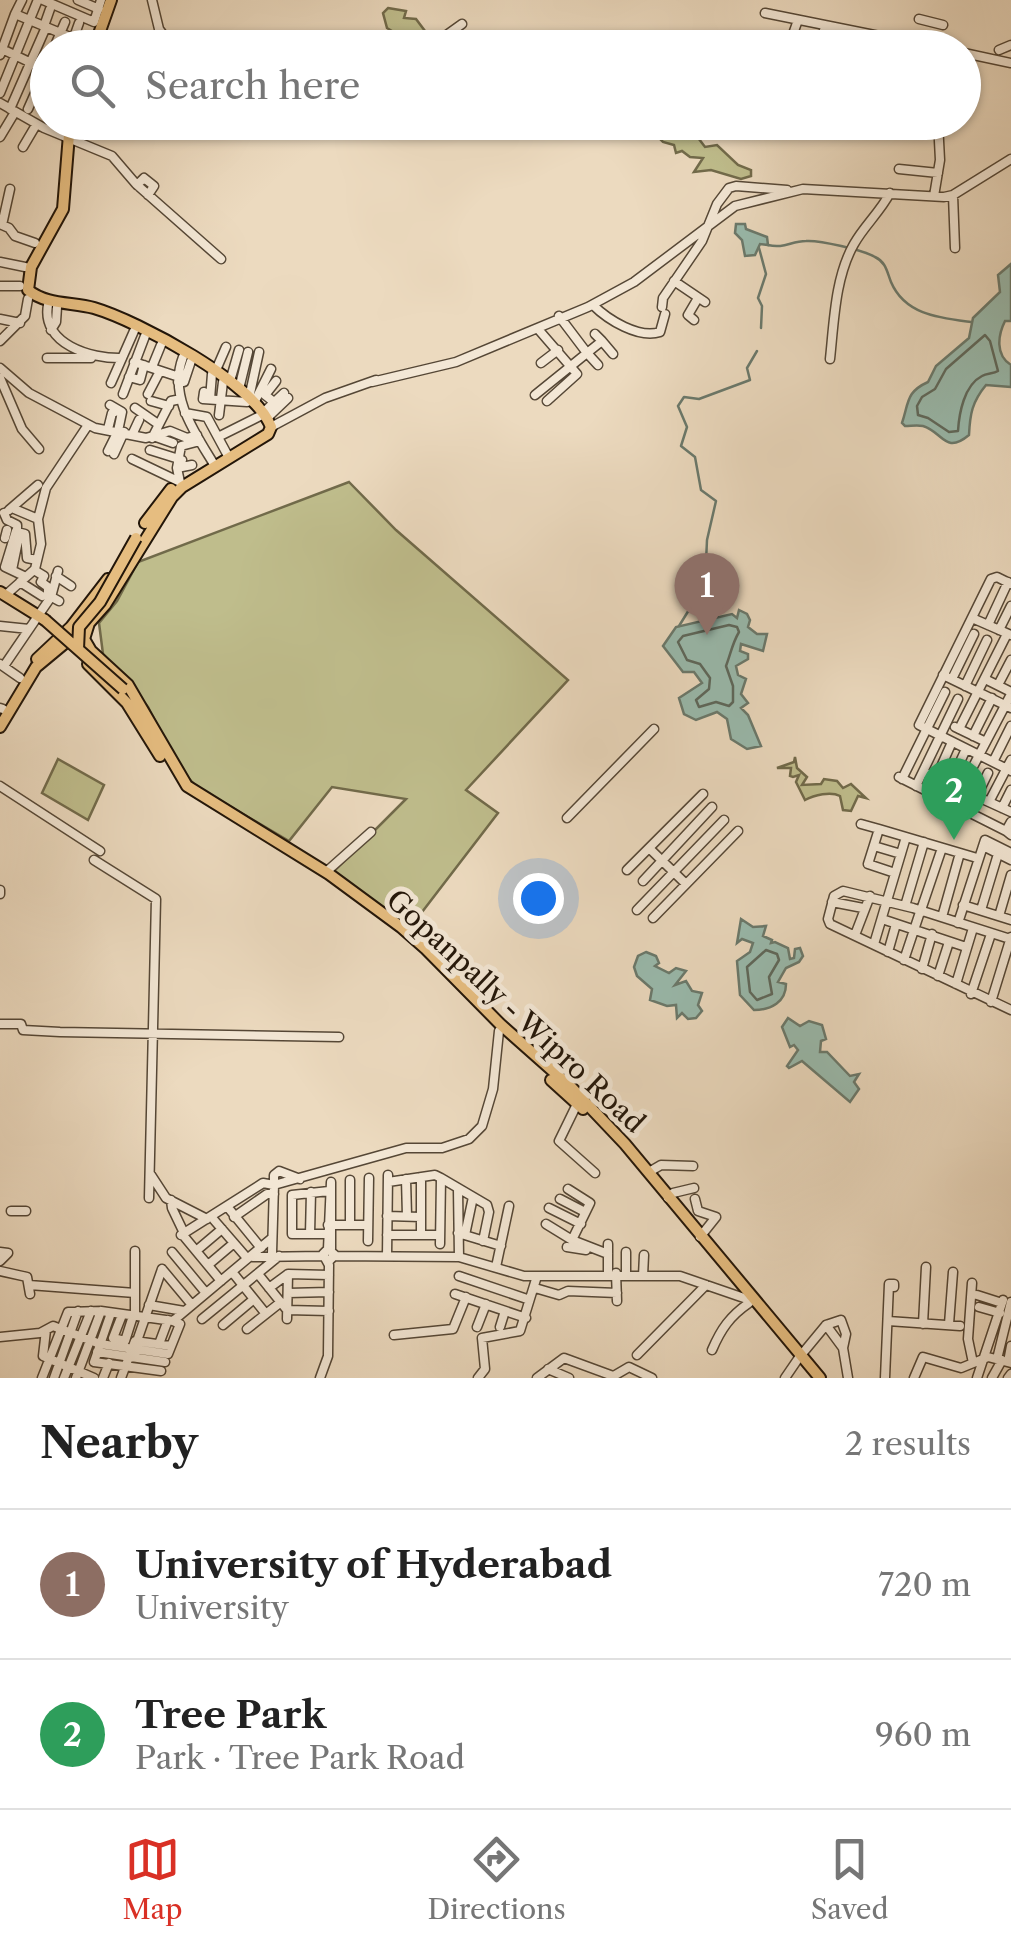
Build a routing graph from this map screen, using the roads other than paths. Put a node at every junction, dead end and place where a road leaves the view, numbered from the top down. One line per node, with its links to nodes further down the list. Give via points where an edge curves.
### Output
1 (22, 0): 10 (street)
2 (79, 0): 6 (street); 8 (street)
3 (113, 0): 25 (main road); 26 (main road)
4 (152, 0): 27 (street)
5 (45, 3): 8 (street); 14 (street); 18 (street)
6 (100, 5): 8 (street, via 94,22)
7 (792, 7): 13 (street)
8 (72, 13)
9 (765, 13): 11 (street)
10 (15, 14): 14 (street); 36 (street)
11 (776, 15): 13 (street); 19 (street)
12 (919, 18): 33 (street, via 938,23)
13 (794, 19): 20 (street); 29 (street)
14 (30, 20): 18 (street); 37 (street)
15 (65, 22): 23 (street)
16 (79, 23): 24 (street)
17 (462, 24): 28 (street)
18 (45, 26): 21 (street); 22 (street)
19 (773, 27)
20 (831, 27): 30 (street); 31 (street); 32 (street)
21 (44, 30)
22 (55, 30)
23 (61, 30)
24 (77, 30)
25 (100, 30)
26 (102, 30)
27 (160, 30)
28 (454, 30)
29 (793, 30)
30 (829, 30)
31 (832, 30)
32 (845, 30)
33 (937, 30)
34 (1011, 45): 35 (street)
35 (998, 50)
36 (1, 51): 37 (street)
37 (16, 56): 39 (street); 42 (street)
38 (981, 57): 40 (street)
39 (30, 63)
40 (1011, 63)
41 (30, 67): 46 (street)
42 (0, 93)
43 (0, 103): 46 (street)
44 (30, 105): 45 (street)
45 (28, 109)
46 (13, 111): 47 (street); 49 (street)
47 (30, 121)
48 (30, 136): 54 (street)
49 (0, 138)
50 (64, 140): 65 (main road, via 55,216)
51 (64, 140): 76 (main road, via 62,209 27,285 44,300)
52 (74, 140): 67 (street, via 112,156)
53 (938, 140): 57 (street)
54 (24, 147)
55 (1011, 160): 61 (street)
56 (899, 169): 57 (street)
57 (938, 173): 62 (street)
58 (10, 190): 63 (street)
59 (791, 190): 60 (street); 64 (street, via 735,206); 64 (street, via 729,188)
60 (890, 193): 62 (street); 96 (street, via 846,264)
61 (953, 195): 62 (street); 66 (street)
62 (934, 196)
63 (1, 225): 65 (street)
64 (708, 228): 70 (street); 74 (street)
65 (36, 242): 69 (main road)
66 (955, 248)
67 (221, 259)
68 (0, 262): 69 (street)
69 (25, 267): 72 (main road)
70 (674, 281): 74 (street, via 663,298 660,332 614,321); 79 (street, via 702,300 688,315)
71 (0, 286): 72 (street)
72 (20, 286): 73 (main road)
73 (28, 299): 75 (main road); 80 (street)
74 (592, 305): 77 (street)
75 (53, 306): 76 (main road); 93 (street, via 50,330)
76 (88, 309): 83 (main road); 109 (main road, via 118,318)
77 (559, 318): 81 (street); 82 (street); 107 (street)
78 (0, 319): 80 (street)
79 (694, 320)
80 (20, 323): 84 (street)
81 (538, 328): 86 (street); 107 (street, via 456,362)
82 (568, 330): 86 (street); 90 (street)
83 (140, 334): 85 (main road); 94 (street); 97 (street)
84 (0, 340)
85 (161, 345): 95 (main road); 102 (street)
86 (555, 346): 98 (street); 100 (street)
87 (226, 347): 109 (street)
88 (244, 351): 110 (street)
89 (259, 352): 110 (street)
90 (587, 353): 91 (street, via 598,338); 99 (street); 100 (street)
91 (613, 354)
92 (46, 358): 93 (street)
93 (95, 358): 94 (street)
94 (122, 358): 108 (street)
95 (187, 359): 106 (street); 109 (main road)
96 (830, 359)
97 (134, 362): 102 (street); 104 (street)
98 (541, 363)
99 (598, 365)
100 (572, 366): 112 (street); 114 (street, via 577,376)
101 (0, 368): 124 (street, via 29,393)
102 (152, 368): 104 (street, via 140,383); 106 (street); 117 (street, via 151,400)
103 (271, 369): 110 (street)
104 (129, 376): 111 (street)
105 (0, 378): 132 (street, via 22,429)
106 (182, 381): 113 (street)
107 (372, 382): 122 (street)
108 (111, 384)
109 (212, 391): 110 (main road); 110 (street); 110 (street); 120 (street); 123 (street); 126 (street, via 222,418)
110 (239, 392): 122 (main road)
111 (123, 394)
112 (535, 396)
113 (181, 399): 117 (street); 119 (street)
114 (548, 401)
115 (274, 402): 115 (street, via 282,389 265,395); 122 (street)
116 (135, 408): 125 (street)
117 (168, 408): 125 (street)
118 (113, 409): 127 (street, via 122,412)
119 (186, 413): 120 (street); 130 (street)
120 (202, 414): 123 (street)
121 (139, 420): 127 (street)
122 (265, 420): 126 (street); 134 (main road); 136 (main road, via 268,434)
123 (210, 422): 128 (street)
124 (88, 424): 127 (street); 141 (street, via 46,488)
125 (158, 424): 129 (street)
126 (238, 427): 128 (street)
127 (120, 432): 129 (street); 133 (street)
128 (218, 437): 134 (street)
129 (152, 438): 130 (street, via 169,432); 131 (street); 135 (street, via 150,450); 138 (street, via 135,460)
130 (198, 438): 135 (street, via 182,445); 136 (street)
131 (174, 443)
132 (40, 449)
133 (111, 453)
134 (227, 454): 136 (main road)
135 (179, 462): 137 (street); 138 (street)
136 (214, 465): 138 (main road); 156 (main road, via 172,497)
137 (192, 466)
138 (180, 482): 144 (main road)
139 (38, 485): 140 (street)
140 (5, 512): 141 (street); 143 (street, via 18,525)
141 (38, 519): 142 (street)
142 (39, 534): 143 (street); 145 (street)
143 (13, 535): 145 (street, via 25,534 27,558); 147 (street, via 5,566)
144 (136, 538): 162 (main road); 165 (main road, bridge, via 79,628)
145 (37, 560): 146 (street)
146 (34, 570): 147 (street); 151 (street, via 44,576)
147 (23, 580): 150 (street); 151 (street)
148 (1010, 583): 154 (street, via 991,579); 157 (street)
149 (67, 588): 151 (street, via 56,577)
150 (1, 593): 153 (main road, Gopanpally - Wipro Road)
151 (51, 598): 153 (street)
152 (1011, 606): 155 (street)
153 (40, 617): 159 (street); 162 (street); 165 (main road, Gopanpally - Wipro Road, bridge)
154 (972, 618): 157 (street); 160 (street)
155 (1008, 621): 161 (street)
156 (89, 623): 162 (main road); 165 (main road)
157 (988, 625): 161 (street)
158 (0, 626): 159 (street)
159 (29, 629): 167 (street)
160 (970, 632): 163 (street); 169 (street)
161 (1006, 633): 164 (street)
162 (66, 637): 165 (street); 168 (main road); 184 (main road, via 36,667); 188 (main road, Gopanpally - Wipro Road)
163 (987, 640): 164 (street); 172 (street)
164 (1001, 646): 170 (street)
165 (84, 650): 188 (main road, Gopanpally - Wipro Road, bridge, via 123,689); 213 (main road, Gopanpally - Wipro Road, via 128,686 180,778)
166 (1011, 660): 171 (street)
167 (2, 665): 168 (street)
168 (20, 678): 180 (main road)
169 (948, 678): 172 (street); 173 (street)
170 (985, 678): 171 (street); 174 (street)
171 (998, 685): 175 (street)
172 (966, 686): 174 (street)
173 (941, 690): 177 (street); 186 (street, via 918,726)
174 (978, 692): 176 (street); 178 (street)
175 (1011, 693): 179 (street)
176 (992, 698): 179 (street); 190 (street)
177 (958, 699): 178 (street); 182 (street)
178 (971, 706): 187 (street)
179 (1008, 706): 181 (street)
180 (1, 710)
181 (999, 717): 183 (street); 192 (street)
182 (946, 723): 187 (street); 189 (street)
183 (1011, 724): 195 (street)
184 (0, 727)
185 (654, 730): 215 (street)
186 (927, 730): 189 (street); 204 (street, via 901,778)
187 (959, 730): 190 (street)
188 (148, 735): 213 (main road, Gopanpally - Wipro Road, via 177,784)
189 (940, 736): 191 (street); 198 (street)
190 (972, 736): 192 (street)
191 (952, 742): 193 (street); 200 (street)
192 (986, 742): 194 (street)
193 (966, 749): 194 (street); 202 (street)
194 (979, 755): 195 (street); 197 (street)
195 (995, 758): 196 (street)
196 (1010, 765): 201 (street)
197 (973, 766): 199 (street); 205 (street)
198 (923, 772): 200 (street); 204 (street)
199 (988, 774): 201 (street); 208 (street)
200 (936, 778): 202 (street)
201 (1001, 780): 209 (street)
202 (950, 784): 205 (street)
203 (0, 786): 228 (street)
204 (916, 786): 210 (street)
205 (961, 789): 208 (street); 210 (street)
206 (1011, 790): 212 (street)
207 (703, 794): 226 (street)
208 (976, 796): 209 (street); 214 (street)
209 (989, 802): 212 (street)
210 (953, 805): 214 (street)
211 (712, 807): 235 (street)
212 (1006, 810)
213 (222, 811): 237 (main road, Gopanpally - Wipro Road); 257 (main road, Gopanpally - Wipro Road)
214 (968, 812): 219 (street)
215 (567, 818)
216 (724, 820): 238 (street)
217 (861, 824): 218 (street)
218 (879, 829): 222 (street); 225 (street)
219 (1010, 830)
220 (738, 831): 242 (street)
221 (371, 832): 237 (street)
222 (906, 837): 223 (street); 230 (street)
223 (924, 842): 227 (street); 248 (street)
224 (984, 843): 231 (street); 232 (street); 233 (street)
225 (874, 846): 230 (street); 239 (street, via 870,866)
226 (649, 848): 235 (street); 236 (street)
227 (942, 848): 229 (street); 248 (street)
228 (100, 850)
229 (960, 853): 233 (street); 252 (street)
230 (901, 854): 239 (street)
231 (998, 854): 232 (street); 250 (street)
232 (1011, 856)
233 (978, 858): 246 (street)
234 (94, 860): 280 (street, via 156,900)
235 (662, 860): 238 (street); 241 (street)
236 (627, 870)
237 (326, 872): 257 (main road, Gopanpally - Wipro Road)
238 (674, 872): 242 (street); 249 (street)
239 (896, 873): 244 (street)
240 (1011, 875): 251 (street)
241 (643, 880)
242 (686, 884): 253 (street)
243 (870, 896): 244 (street); 245 (street, via 839,891); 247 (street)
244 (887, 901): 248 (street); 254 (street)
245 (832, 902): 247 (street); 261 (street, via 828,922)
246 (963, 905): 250 (street); 256 (street)
247 (863, 908): 261 (street)
248 (915, 909): 252 (street); 256 (street); 260 (street)
249 (637, 910)
250 (981, 910): 251 (street)
251 (999, 916): 255 (street)
252 (942, 917): 256 (street)
253 (653, 918)
254 (882, 920): 258 (street); 266 (street)
255 (1011, 920)
256 (958, 923): 259 (street); 264 (street)
257 (393, 924): 279 (main road, Gopanpally - Wipro Road); 282 (main road, Gopanpally - Wipro Road)
258 (896, 924): 260 (street); 268 (street)
259 (973, 928): 263 (street); 267 (street)
260 (914, 929): 262 (street); 270 (street)
261 (854, 934): 266 (street)
262 (932, 934): 265 (street); 271 (street)
263 (991, 934): 264 (street); 275 (street)
264 (1010, 939): 272 (street)
265 (949, 942): 267 (street); 273 (street)
266 (874, 944): 268 (street)
267 (966, 947): 274 (street)
268 (888, 952): 270 (street)
269 (1011, 952): 272 (street)
270 (904, 960): 271 (street)
271 (922, 969): 273 (street)
272 (1005, 974): 276 (street)
273 (938, 976): 274 (street)
274 (956, 984): 275 (street)
275 (971, 994): 276 (street)
276 (993, 1002): 277 (street)
277 (1010, 1009)
278 (0, 1024): 280 (street)
279 (499, 1031): 282 (main road, Gopanpally - Wipro Road); 283 (street, via 493,1089 475,1134 446,1148)
280 (154, 1034): 281 (street); 287 (street); 287 (street, via 150,1198)
281 (339, 1038)
282 (582, 1106): 285 (main road, Gopanpally - Wipro Road); 286 (street, via 559,1141); 328 (main road, Gopanpally - Wipro Road)
283 (386, 1154): 288 (street); 295 (street)
284 (693, 1166): 285 (street, via 661,1164)
285 (649, 1172): 301 (main road, Gopanpally - Wipro Road)
286 (595, 1174)
287 (151, 1175): 304 (street)
288 (388, 1176): 292 (street); 311 (street)
289 (421, 1177): 291 (street); 292 (street); 314 (street)
290 (369, 1178): 306 (street)
291 (441, 1178): 296 (street); 329 (street, via 440,1240)
292 (406, 1179): 313 (street)
293 (350, 1180): 320 (street)
294 (694, 1188): 301 (street)
295 (274, 1189): 315 (street); 317 (street, via 263,1183); 341 (street, via 232,1213)
296 (458, 1189): 300 (street); 327 (street)
297 (568, 1189): 312 (street, via 590,1203)
298 (310, 1192): 316 (street, via 293,1194); 322 (street, via 329,1191); 325 (street)
299 (492, 1195): 307 (street)
300 (473, 1197): 307 (street); 327 (street)
301 (668, 1198): 328 (main road, Gopanpally - Wipro Road)
302 (560, 1199): 312 (street)
303 (695, 1199): 328 (street, via 698,1212 716,1217)
304 (171, 1200): 317 (street); 324 (street)
305 (509, 1206): 335 (street)
306 (368, 1207): 311 (street); 321 (street)
307 (488, 1207): 331 (street)
308 (549, 1208): 319 (street)
309 (11, 1211): 310 (street)
310 (26, 1211)
311 (388, 1212): 313 (street); 326 (street)
312 (585, 1212): 319 (street)
313 (406, 1216): 314 (street)
314 (422, 1216): 329 (street)
315 (273, 1217): 316 (street); 330 (street)
316 (292, 1217): 325 (street, via 292,1234)
317 (210, 1219): 323 (street); 324 (street)
318 (546, 1224): 334 (street)
319 (581, 1224): 334 (street)
320 (350, 1225): 321 (street); 322 (street)
321 (368, 1225): 332 (street)
322 (330, 1228): 325 (street); 343 (street)
323 (222, 1229): 333 (street); 337 (street)
324 (182, 1234): 337 (street)
325 (310, 1234)
326 (387, 1234): 329 (street); 344 (street)
327 (462, 1234): 331 (street); 346 (street)
328 (695, 1234): 364 (main road, Gopanpally - Wipro Road); 417 (main road, Gopanpally - Wipro Road)
329 (421, 1235)
330 (272, 1238): 341 (street); 342 (street)
331 (483, 1240): 335 (street)
332 (368, 1241)
333 (234, 1243): 341 (street); 348 (street)
334 (569, 1244): 358 (street, via 606,1250)
335 (500, 1246): 350 (street)
336 (135, 1251): 373 (street)
337 (196, 1251): 348 (street)
338 (0, 1252): 347 (street, via 8,1253)
339 (172, 1252): 374 (street)
340 (626, 1252): 358 (street)
341 (255, 1254): 342 (street); 353 (street); 362 (street)
342 (275, 1254): 343 (street); 354 (street)
343 (329, 1254): 344 (street); 356 (street)
344 (387, 1255): 346 (street)
345 (644, 1255): 359 (street)
346 (458, 1256): 350 (street)
347 (0, 1261)
348 (208, 1265): 362 (street)
349 (926, 1267): 398 (street)
350 (498, 1268): 357 (street); 361 (street); 368 (street)
351 (0, 1271): 373 (street, via 24,1276 29,1290)
352 (952, 1272): 399 (street)
353 (233, 1273): 366 (street); 387 (street)
354 (258, 1274): 366 (street); 367 (street)
355 (288, 1274): 356 (street); 367 (street); 375 (street)
356 (329, 1274): 371 (street)
357 (593, 1274): 358 (street); 361 (street); 372 (street)
358 (617, 1274): 359 (street); 372 (street, via 617,1297)
359 (643, 1275): 364 (street); 365 (street)
360 (459, 1276): 368 (street)
361 (538, 1276): 369 (street)
362 (221, 1281): 374 (street)
363 (972, 1283): 423 (street)
364 (734, 1284): 381 (main road, Gopanpally - Wipro Road)
365 (706, 1285): 381 (street); 415 (street)
366 (243, 1286): 379 (street); 396 (street)
367 (269, 1288): 382 (street)
368 (493, 1288): 380 (street)
369 (535, 1288): 372 (street, via 559,1295); 394 (street)
370 (998, 1291): 385 (street)
371 (329, 1292): 375 (street); 388 (street)
372 (594, 1292)
373 (135, 1293): 393 (street)
374 (206, 1293): 387 (street)
375 (288, 1293): 392 (street)
376 (454, 1294): 378 (street)
377 (977, 1295): 385 (street)
378 (466, 1297): 384 (street); 407 (street, via 452,1329)
379 (254, 1299): 391 (street); 400 (street)
380 (527, 1300)
381 (746, 1300): 413 (street); 417 (main road, Gopanpally - Wipro Road)
382 (281, 1302): 391 (street); 392 (street)
383 (150, 1304): 387 (street); 387 (street, via 160,1267); 393 (street)
384 (486, 1304): 389 (street); 402 (street)
385 (1007, 1306): 386 (street); 418 (street); 421 (street)
386 (979, 1307)
387 (188, 1309): 397 (street)
388 (329, 1311): 392 (street); 436 (street)
389 (505, 1311): 394 (street); 403 (street)
390 (122, 1314): 393 (street); 409 (street); 409 (street)
391 (266, 1314): 404 (street)
392 (287, 1315)
393 (138, 1317): 395 (street); 409 (street, via 125,1340); 410 (street)
394 (526, 1318): 437 (street, via 518,1333 484,1337 485,1369)
395 (156, 1319): 397 (street); 416 (street)
396 (202, 1319)
397 (173, 1321): 411 (street); 422 (street, via 180,1325)
398 (923, 1324): 399 (street); 444 (street, via 890,1322)
399 (950, 1324): 401 (street)
400 (222, 1325)
401 (960, 1326)
402 (477, 1327)
403 (500, 1327)
404 (247, 1329)
405 (46, 1330): 406 (street); 408 (street); 420 (street, via 43,1352)
406 (67, 1330): 409 (street); 409 (street, via 74,1313); 420 (street); 424 (street)
407 (394, 1335)
408 (0, 1336)
409 (102, 1336): 419 (street); 419 (street); 424 (street); 427 (street); 427 (street); 433 (street)
410 (137, 1341): 416 (street); 419 (street)
411 (159, 1344): 416 (street); 422 (street)
412 (1011, 1346): 421 (street)
413 (712, 1350)
414 (598, 1354): 425 (street)
415 (637, 1354)
416 (144, 1355): 419 (street); 419 (street); 422 (street); 422 (street); 435 (street)
417 (800, 1356): 441 (street); 442 (main road, Gopanpally - Wipro Road); 443 (street, via 826,1325 843,1348)
418 (984, 1357): 421 (street); 423 (street); 445 (street)
419 (128, 1358): 434 (street)
420 (49, 1359): 424 (street); 430 (street)
421 (1005, 1361): 446 (street)
422 (164, 1362)
423 (973, 1363): 428 (street, via 962,1368 922,1357)
424 (64, 1365): 427 (street); 431 (street); 432 (street)
425 (592, 1368): 426 (street, via 564,1358); 429 (street)
426 (548, 1369): 438 (street); 439 (street)
427 (85, 1376)
428 (918, 1376)
429 (612, 1377): 440 (street, via 629,1367)
430 (42, 1378)
431 (54, 1378)
432 (64, 1378)
433 (103, 1378)
434 (121, 1378)
435 (136, 1378)
436 (320, 1378)
437 (478, 1378)
438 (537, 1378)
439 (569, 1378)
440 (652, 1378)
441 (785, 1378)
442 (818, 1378)
443 (848, 1378)
444 (887, 1378)
445 (977, 1378)
446 (992, 1378)

